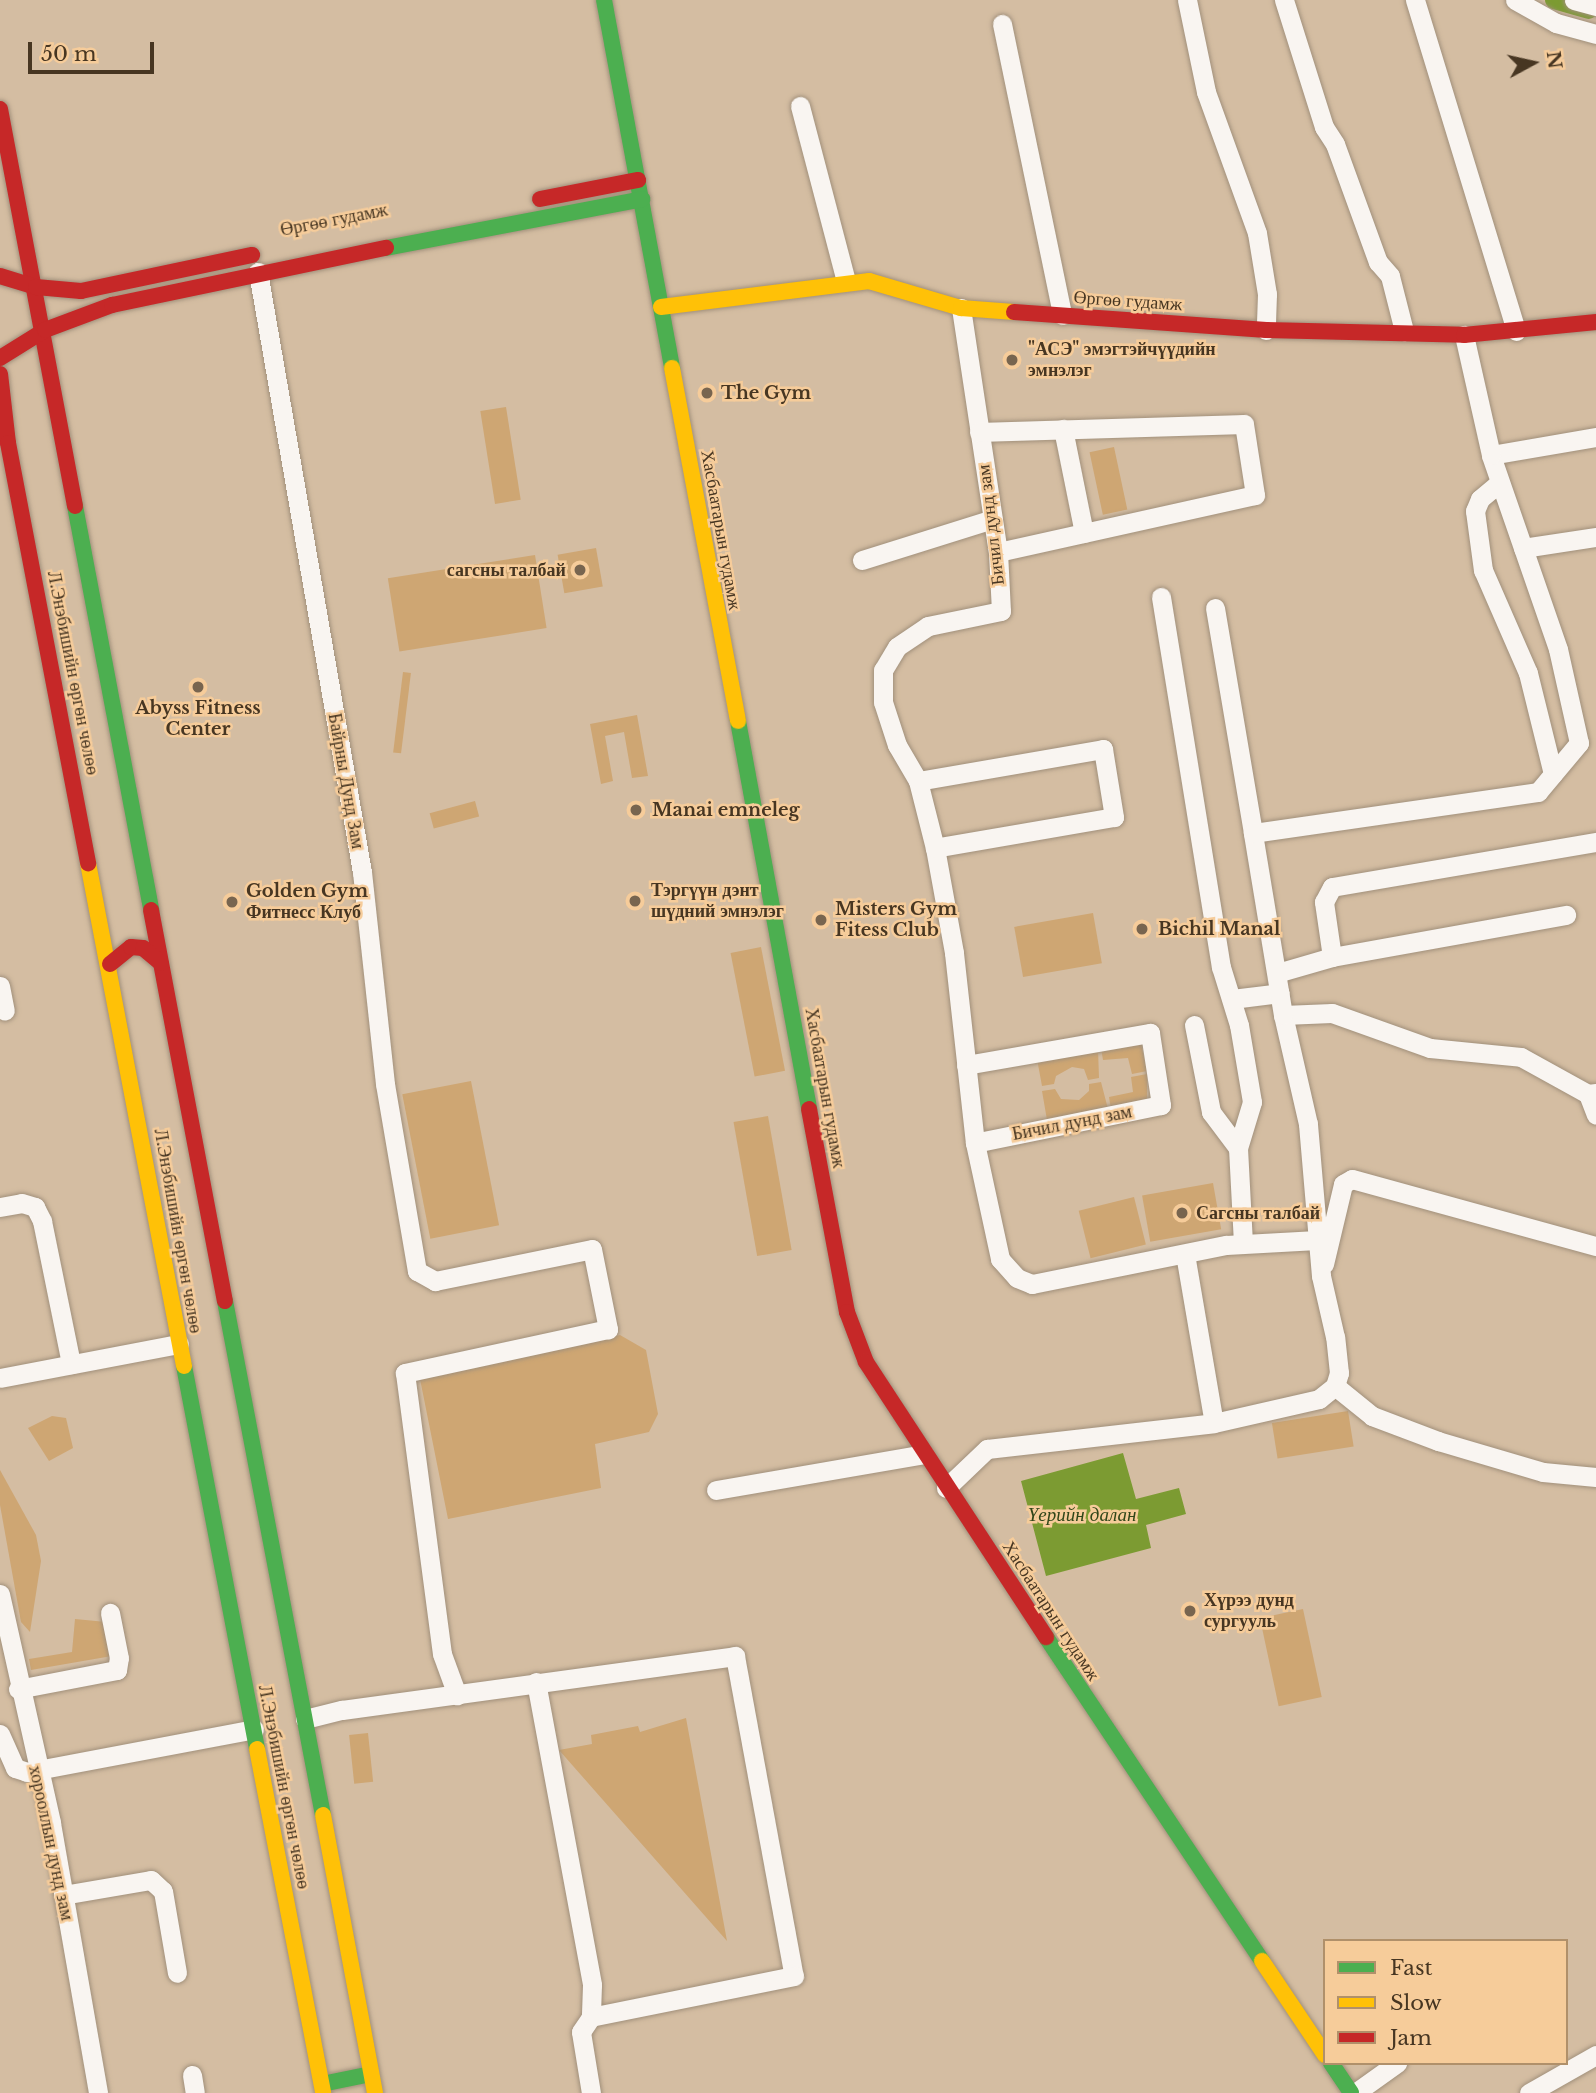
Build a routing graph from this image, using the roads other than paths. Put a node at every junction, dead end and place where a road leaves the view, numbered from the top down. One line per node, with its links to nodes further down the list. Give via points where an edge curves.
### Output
1 (604, 0): 12 (street, Хасбаатарын гудамж)
2 (1187, 0): 25 (street, via 1206,92 1257,233 1267,294)
3 (1284, 0): 26 (street, via 1324,127 1335,144 1378,262 1390,276)
4 (1415, 0): 27 (street)
5 (1515, 0): 9 (street, via 1556,23)
6 (1574, 0): 7 (street)
7 (1596, 6)
8 (1002, 24): 22 (street)
9 (1596, 34)
10 (800, 106): 18 (street)
11 (0, 109): 19 (street)
12 (638, 180): 13 (street, Хасбаатарын гудамж); 14 (street)
13 (642, 198): 16 (street, Өргөө гудамж); 20 (street, Хасбаатарын гудамж)
14 (520, 204)
15 (266, 253): 19 (street, Өргөө гудамж, via 81,291)
16 (258, 272): 24 (street, Өргөө гудамж, via 103,307); 85 (street, Байрны Дунд Зам, via 362,872 385,1084 417,1271 435,1281 592,1249 608,1329 405,1373 442,1654)
17 (0, 276): 19 (street, Өргөө гудамж)
18 (846, 281): 20 (street, Өргөө гудамж); 21 (street, Өргөө гудамж, via 896,287)
19 (36, 288): 24 (street)
20 (661, 307): 77 (street, Хасбаатарын гудамж, via 839,1287 866,1362)
21 (961, 308): 22 (street, Өргөө гудамж); 32 (street, Бичил дунд зам)
22 (1062, 315): 25 (street, Өргөө гудамж)
23 (1596, 322): 27 (street, Өргөө гудамж)
24 (44, 330): 29 (street, Өргөө гудамж); 52 (street, Л.Энэбишийн өргөн чөлөө)
25 (1266, 330): 26 (street, Өргөө гудамж)
26 (1404, 331): 28 (street, Өргөө гудамж)
27 (1516, 331): 28 (street, Өргөө гудамж)
28 (1464, 335): 35 (street)
29 (0, 358)
30 (0, 374): 34 (street, Л.Энэбишийн өргөн чөлөө)
31 (1063, 429): 32 (street); 38 (street); 38 (street, via 1244,424 1255,495)
32 (979, 432): 37 (street, Бичил дунд зам)
33 (1596, 436): 35 (street)
34 (4, 437): 53 (street, Л.Энэбишийн өргөн чөлөө)
35 (1490, 455): 36 (street)
36 (1499, 483): 40 (street); 45 (street, via 1480,499 1475,511 1483,570 1528,674)
37 (993, 519): 41 (street, Бичил дунд зам); 42 (street)
38 (1084, 533): 41 (street)
39 (1596, 537): 40 (street)
40 (1523, 548): 45 (street, via 1558,649 1578,734 1579,743)
41 (998, 552): 46 (street, Бичил дунд зам, via 1001,611 928,626 897,647 883,670 883,702 897,745)
42 (862, 560)
43 (1161, 597): 57 (street, via 1221,967)
44 (1215, 608): 47 (street)
45 (1553, 775): 47 (street, via 1538,792)
46 (918, 781): 49 (street, Бичил дунд зам); 49 (street, via 1103,749 1114,817)
47 (1253, 833): 54 (street)
48 (1596, 842): 51 (street, via 1332,887 1324,902)
49 (935, 848): 61 (street, Бичил дунд зам, via 954,953)
50 (1566, 915): 51 (street)
51 (1332, 957): 54 (street)
52 (161, 963): 53 (street, via 143,948 131,947); 86 (street, Л.Энэбишийн өргөн чөлөө)
53 (110, 964): 72 (street, Л.Энэбишийн өргөн чөлөө)
54 (1277, 973): 56 (street)
55 (0, 986): 58 (street)
56 (1280, 993): 57 (street); 59 (street)
57 (1232, 999): 65 (street, via 1252,1102)
58 (5, 1011)
59 (1283, 1015): 62 (street, via 1332,1013 1430,1048 1521,1057); 67 (street, via 1308,1124)
60 (1194, 1025): 65 (street, via 1211,1112)
61 (966, 1065): 64 (street, Бичил дунд зам); 64 (street, Бичил дунд зам, via 1150,1033 1161,1105)
62 (1592, 1093): 63 (street)
63 (1596, 1115)
64 (975, 1143): 70 (street, Бичил дунд зам, via 1000,1259 1017,1278 1032,1284 1053,1282)
65 (1238, 1149): 68 (street)
66 (0, 1207): 73 (street, via 22,1203 35,1207 42,1221)
67 (1317, 1240): 68 (street, Бичил дунд зам); 71 (street)
68 (1243, 1243): 70 (street, Бичил дунд зам)
69 (1596, 1246): 71 (street, via 1352,1179 1343,1184)
70 (1185, 1254): 76 (street)
71 (1321, 1276): 75 (street, via 1335,1338)
72 (180, 1344): 73 (street); 87 (street, Л.Энэбишийн өргөн чөлөө)
73 (71, 1364): 74 (street)
74 (0, 1378)
75 (1335, 1386): 76 (street, via 1319,1399); 78 (street, via 1372,1416 1438,1441 1543,1472)
76 (1214, 1423): 79 (street, via 987,1449)
77 (924, 1454): 79 (street, Хасбаатарын гудамж); 80 (street)
78 (1596, 1477)
79 (946, 1488): 93 (street, Хасбаатарын гудамж)
80 (716, 1490)
81 (0, 1594): 84 (street, хорооллын дунд зам)
82 (110, 1613): 84 (street, via 117,1670)
83 (537, 1682): 85 (street); 92 (street, via 592,1985); 92 (street, via 735,1656 794,1976)
84 (18, 1689): 89 (street, хорооллын дунд зам)
85 (457, 1695): 86 (street)
86 (305, 1719): 97 (street, Л.Энэбишийн өргөн чөлөө)
87 (254, 1729): 89 (street); 98 (street, Л.Энэбишийн өргөн чөлөө)
88 (0, 1734): 89 (street, via 15,1768)
89 (36, 1771): 90 (street, хорооллын дунд зам)
90 (63, 1895): 91 (street, via 150,1880 163,1891); 99 (street, хорооллын дунд зам)
91 (177, 1973)
92 (591, 2017): 101 (street, via 582,2032)
93 (1323, 2052)
94 (1596, 2055): 103 (street)
95 (1332, 2065): 102 (street)
96 (1394, 2065): 102 (street)
97 (371, 2074): 98 (street); 100 (street, Л.Энэбишийн өргөн чөлөө)
98 (323, 2088)
99 (99, 2093)
100 (375, 2093)
101 (591, 2093)
102 (1353, 2093)
103 (1529, 2093)

